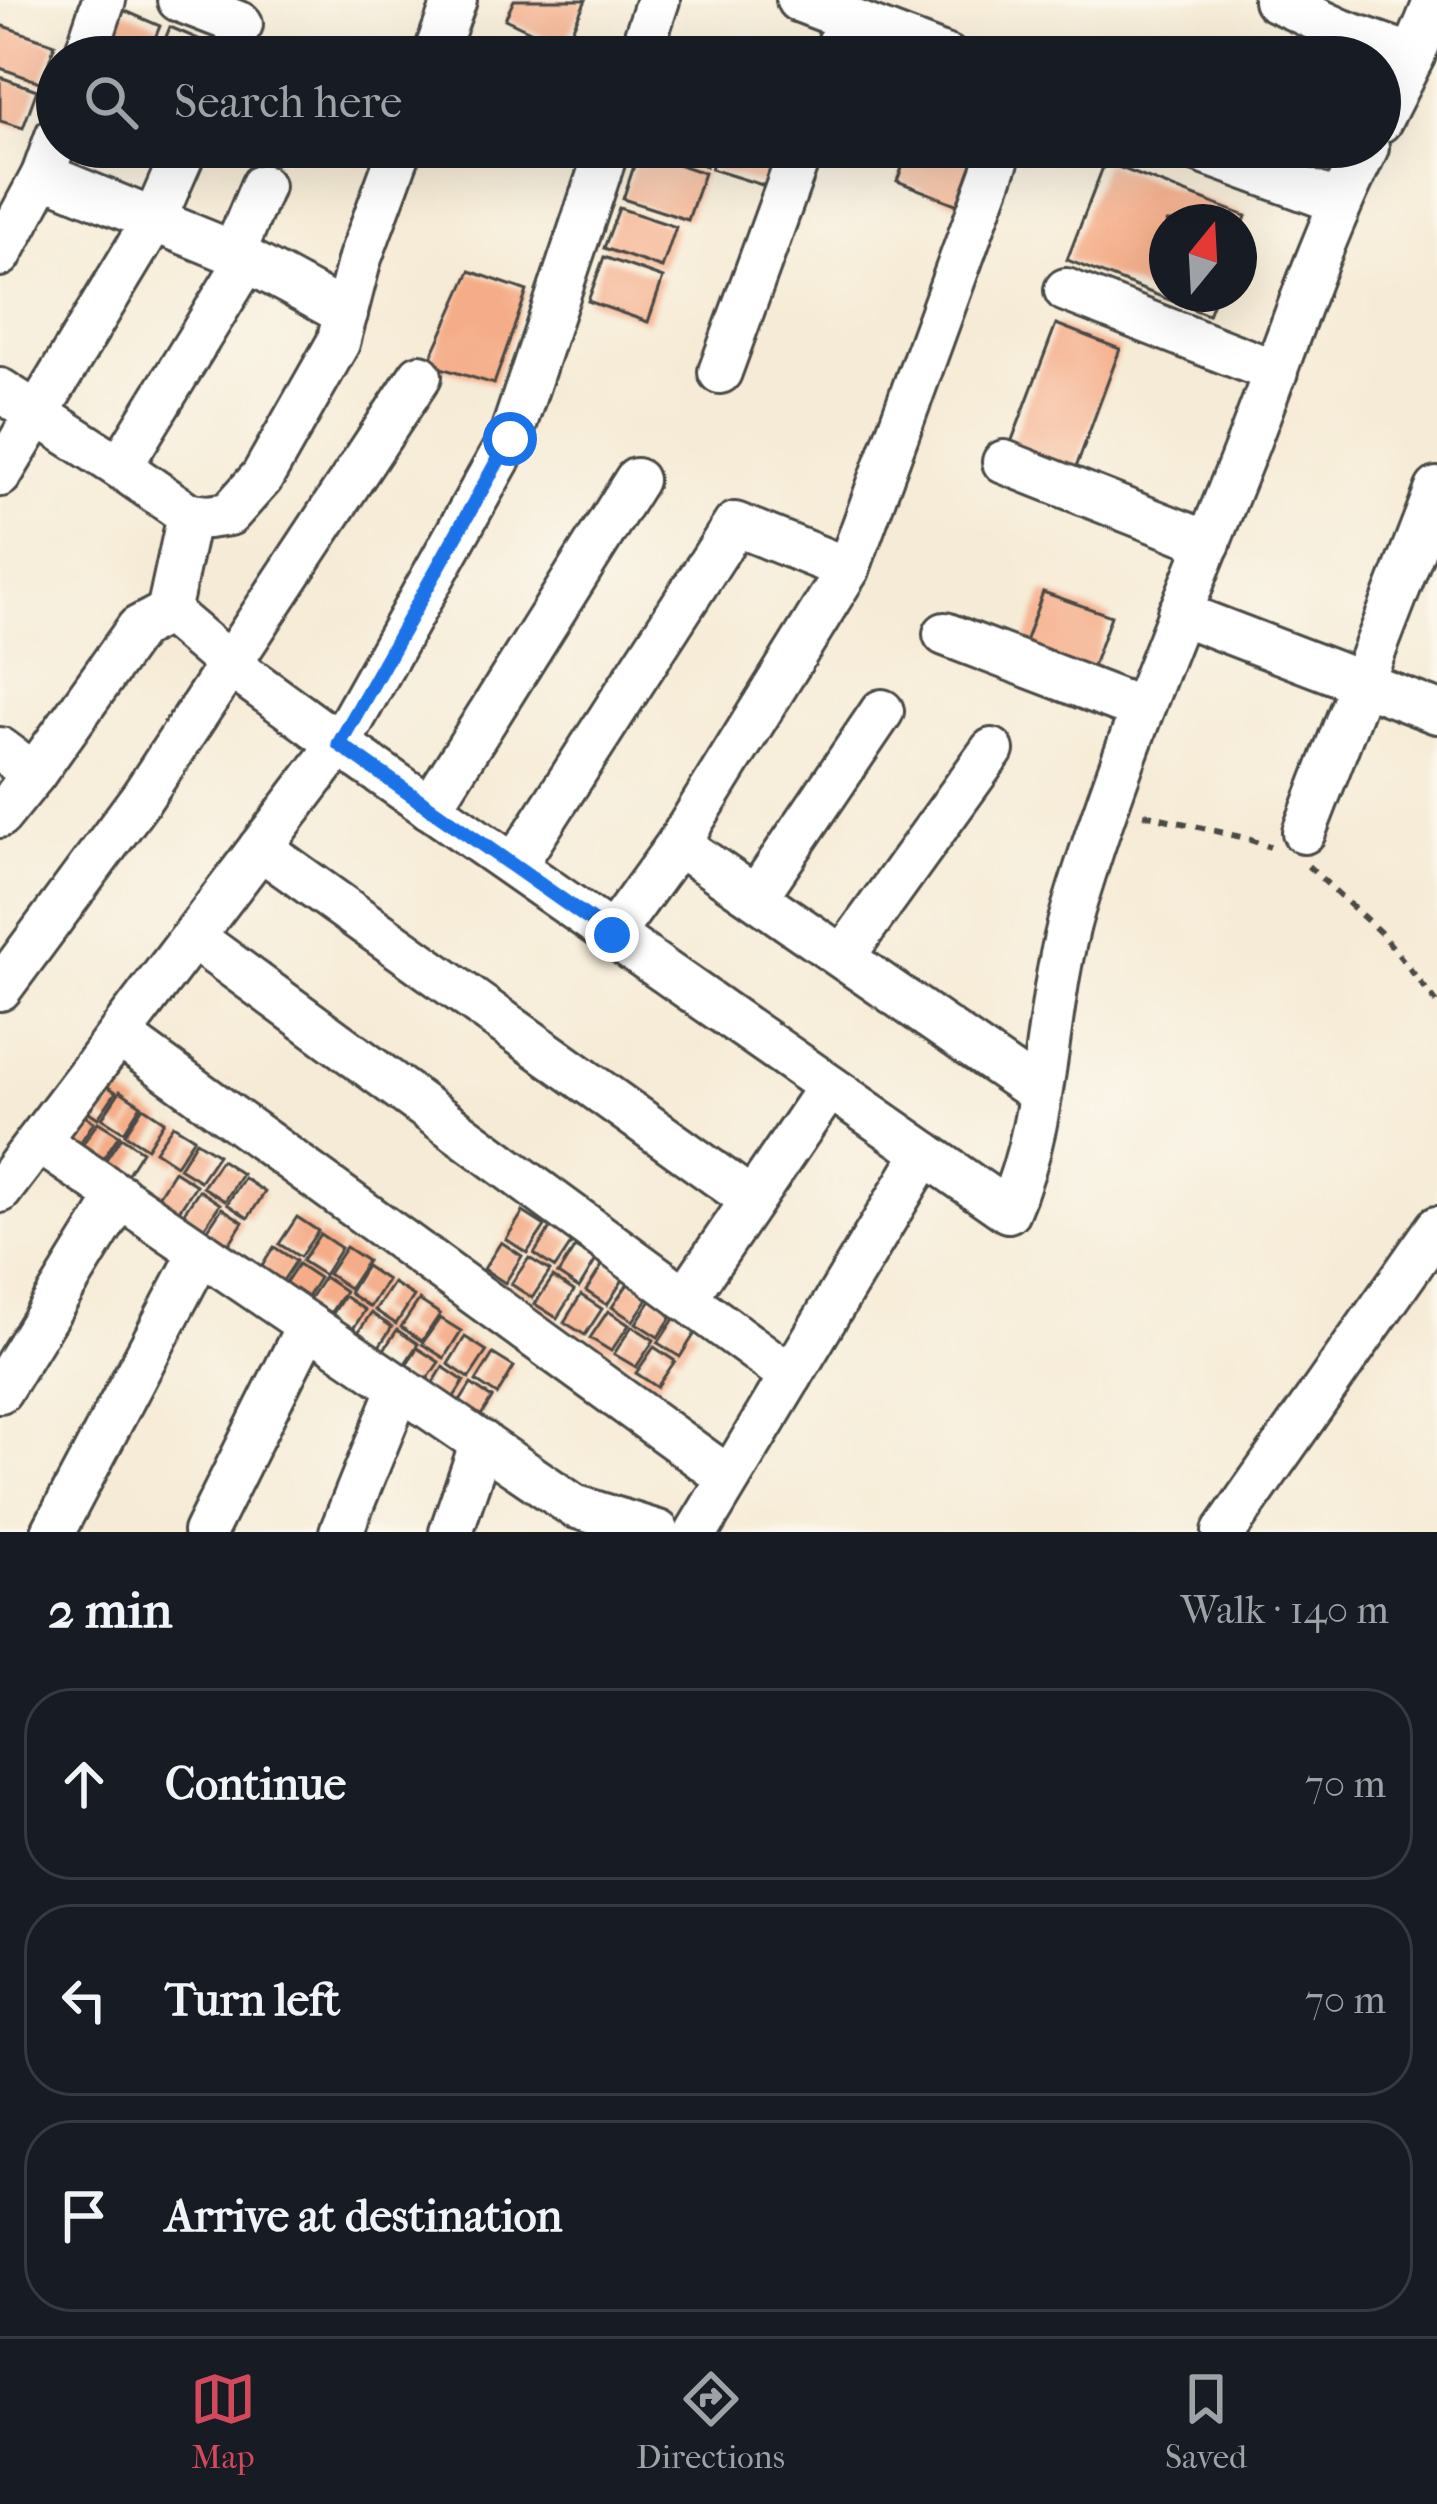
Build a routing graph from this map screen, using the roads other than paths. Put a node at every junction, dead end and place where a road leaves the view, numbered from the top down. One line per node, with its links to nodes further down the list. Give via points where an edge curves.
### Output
1 (104, 0): 9 (street)
2 (178, 0): 8 (street)
3 (454, 0): 10 (street)
4 (658, 0): 11 (street)
5 (798, 0): 12 (street)
6 (1275, 0): 13 (street)
7 (1436, 0): 15 (street)
8 (239, 27)
9 (92, 36)
10 (441, 36)
11 (646, 36)
12 (839, 36)
13 (1356, 36)
14 (1401, 52): 15 (street)
15 (1413, 56): 16 (street)
16 (1401, 80)
17 (44, 168): 29 (street)
18 (71, 168): 28 (street)
19 (177, 168): 28 (street)
20 (393, 168): 32 (street)
21 (601, 168): 54 (street, via 510,439)
22 (794, 168): 33 (street)
23 (994, 168): 45 (street)
24 (1246, 168): 27 (street)
25 (1356, 168): 27 (street)
26 (262, 185): 30 (street)
27 (1339, 202): 34 (street)
28 (154, 218): 30 (street); 37 (street)
29 (0, 255)
30 (241, 256): 32 (street); 39 (street)
31 (1066, 290): 34 (street)
32 (346, 314): 43 (street, via 338,344 262,477 230,514)
33 (720, 372)
34 (1276, 372): 44 (street)
35 (420, 376): 49 (street)
36 (0, 390): 37 (street)
37 (37, 414): 39 (street); 40 (street)
38 (1004, 462): 44 (street)
39 (120, 467): 43 (street)
40 (0, 475)
41 (636, 480): 58 (street)
42 (1437, 489): 50 (street)
43 (189, 515): 46 (street)
44 (1209, 543): 47 (street)
45 (848, 569): 60 (street); 63 (street, via 735,524)
46 (168, 612): 49 (street); 57 (street, via 138,628)
47 (1179, 613): 50 (street); 51 (street)
48 (945, 634): 51 (street)
49 (230, 665): 54 (street); 68 (street)
50 (1362, 683): 53 (street); 61 (street)
51 (1141, 709): 71 (street, via 1072,914)
52 (882, 711): 64 (street)
53 (1437, 712)
54 (339, 744): 58 (street); 62 (street)
55 (0, 749): 57 (street)
56 (992, 750): 67 (street)
57 (34, 774): 59 (street)
58 (430, 808): 63 (street)
59 (0, 816)
60 (678, 844): 64 (street); 65 (street)
61 (1293, 846)
62 (260, 848): 66 (street); 76 (street)
63 (514, 865): 65 (street)
64 (756, 897): 67 (street)
65 (612, 935): 70 (street)
66 (193, 937): 69 (street); 79 (street)
67 (843, 957): 71 (street)
68 (0, 989)
69 (118, 1035): 72 (street); 85 (street)
70 (829, 1087): 73 (street); 76 (street)
71 (1039, 1093): 73 (street, via 1008,1211)
72 (38, 1142): 74 (street); 75 (street)
73 (925, 1153): 81 (street)
74 (0, 1191)
75 (120, 1196): 78 (street); 83 (street)
76 (752, 1200): 79 (street)
77 (1437, 1228): 93 (street)
78 (201, 1252): 80 (street); 87 (street)
79 (685, 1298): 81 (street)
80 (308, 1325): 82 (street); 88 (street)
81 (791, 1376): 85 (street)
82 (400, 1387): 84 (street); 89 (street)
83 (0, 1391)
84 (482, 1442): 86 (street); 90 (street)
85 (729, 1478): 92 (street)
86 (570, 1519): 91 (street)
87 (53, 1532)
88 (205, 1532)
89 (341, 1532)
90 (451, 1532)
91 (658, 1532)
92 (697, 1532)
93 (1224, 1532)

